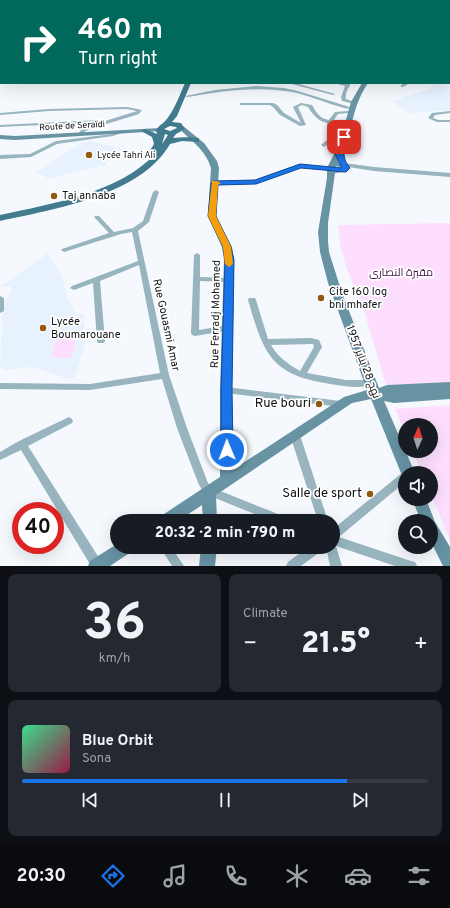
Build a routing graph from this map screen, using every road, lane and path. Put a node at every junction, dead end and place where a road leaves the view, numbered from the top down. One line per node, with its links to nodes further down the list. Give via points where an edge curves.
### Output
1 (188, 84): 23 (main road, via 173,116)
2 (193, 84): 13 (main road)
3 (219, 84): 11 (street)
4 (283, 84): 10 (street)
5 (294, 84): 12 (street)
6 (348, 84): 16 (street, via 343,97)
7 (365, 84): 16 (street, نهج 28 يناير 1957, via 356,95)
8 (406, 84): 9 (street)
9 (402, 86)
10 (274, 88): 11 (street, via 240,87); 15 (street, via 299,92)
11 (216, 90): 13 (street)
12 (333, 94)
13 (187, 96): 24 (main road)
14 (242, 104): 21 (street, via 271,104 300,125 304,125 295,108 306,104 322,121)
15 (340, 106): 16 (street); 16 (street)
16 (352, 108): 21 (street, via 336,113); 32 (street, نهج 28 يناير 1957)
17 (450, 112): 19 (street, via 434,114 430,118)
18 (0, 114): 20 (street, via 49,110 140,110)
19 (450, 121)
20 (108, 122): 22 (street); 27 (street, via 88,128)
21 (330, 122): 31 (street, via 330,142)
22 (0, 126)
23 (163, 127): 24 (main road); 25 (street, Route de Seraïdi); 30 (main road)
24 (176, 129): 29 (street); 30 (main road)
25 (145, 131): 26 (street, Route de Seraïdi); 30 (main road, via 154,133)
26 (120, 132): 27 (street, Route de Seraïdi); 33 (street, via 115,135 56,143 31,155)
27 (81, 134): 28 (street, Route de Seraïdi)
28 (0, 137)
29 (194, 138): 30 (main road); 37 (street, Rue Ferradj Mohamed, via 212,158 215,168)
30 (163, 143): 39 (main road, via 143,163 104,185 57,201); 41 (main road, via 156,157 148,164 109,187 58,204)
31 (324, 145)
32 (339, 154): 34 (street); 35 (street, نهج 28 يناير 1957)
33 (0, 157)
34 (343, 168): 35 (street); 35 (street); 36 (street)
35 (332, 169): 37 (street, via 297,166 256,182); 61 (street, نهج 28 يناير 1957, via 324,218 323,240 327,263)
36 (450, 175)
37 (214, 183): 49 (street, Rue Ferradj Mohamed, via 212,216 229,253)
38 (156, 192): 42 (street, via 146,222)
39 (0, 215)
40 (97, 217): 43 (street)
41 (0, 218)
42 (135, 230): 43 (street); 46 (street, Rue Gouasmi Amar)
43 (113, 234): 44 (street)
44 (64, 250)
45 (197, 255): 48 (street)
46 (141, 262): 47 (street); 58 (street, Rue Gouasmi Amar)
47 (96, 279): 50 (street); 55 (street)
48 (196, 279): 49 (street); 54 (street, via 194,333)
49 (229, 280): 54 (street, Rue Ferradj Mohamed)
50 (74, 288)
51 (0, 298): 53 (street)
52 (252, 300): 56 (street)
53 (0, 311)
54 (228, 328): 62 (street, Rue Ferradj Mohamed)
55 (101, 340)
56 (266, 342): 57 (street, via 275,357); 57 (street, via 316,342 318,347)
57 (302, 374): 61 (street, via 359,384)
58 (165, 375): 59 (street, via 90,386); 72 (street, Rue Gouasmi Amar, via 182,428 204,485)
59 (0, 386)
60 (450, 386): 61 (street)
61 (372, 389): 63 (street, via 394,398); 64 (street); 69 (street, نهج 28 يناير 1957)
62 (226, 390): 64 (street); 70 (street, Rue Ferradj Mohamed)
63 (450, 394)
64 (341, 404): 66 (street)
65 (69, 420): 67 (street)
66 (295, 435): 70 (street); 76 (street)
67 (22, 444): 68 (street); 86 (street)
68 (0, 456)
69 (405, 466)
70 (227, 479): 72 (street)
71 (398, 482): 77 (street)
72 (209, 491): 73 (street); 74 (street); 75 (street)
73 (176, 514)
74 (210, 514)
75 (266, 514)
76 (321, 514)
77 (340, 529)
78 (438, 540): 85 (street)
79 (340, 542): 91 (street)
80 (115, 554): 86 (street)
81 (170, 554): 87 (street)
82 (208, 554): 88 (street)
83 (308, 554): 89 (street)
84 (333, 554): 90 (street)
85 (450, 562)
86 (97, 566)
87 (178, 566)
88 (207, 566)
89 (292, 566)
90 (336, 566)
91 (411, 566)

